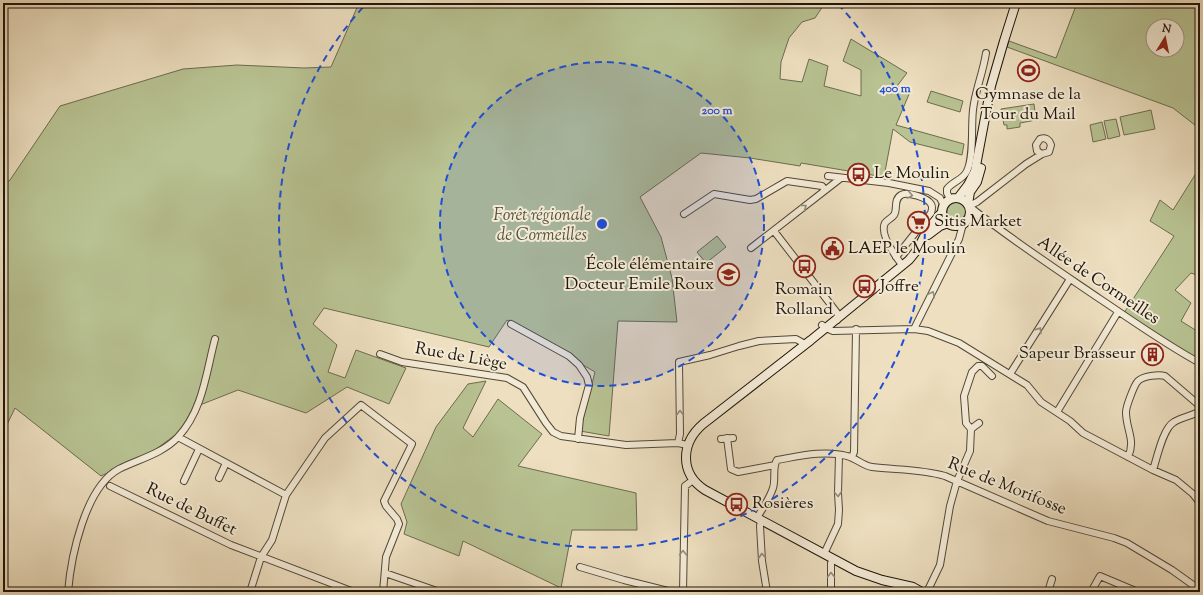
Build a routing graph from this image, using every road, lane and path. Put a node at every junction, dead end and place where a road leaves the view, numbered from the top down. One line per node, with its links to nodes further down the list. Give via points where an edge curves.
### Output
1 (1016, 3): 3 (street, via 999,56)
2 (986, 53): 10 (street, via 973,110 969,166 964,176 947,189)
3 (984, 119): 10 (street, via 974,174 968,185); 11 (street, via 982,166 977,182 970,192)
4 (1036, 150): 5 (street); 5 (street, via 1040,139 1049,140 1051,149 1048,153); 6 (street)
5 (1042, 154): 6 (street)
6 (1033, 159): 11 (street)
7 (828, 176): 8 (street)
8 (841, 178): 9 (street); 10 (street, via 889,183 929,191)
9 (825, 190): 12 (street, via 822,186 786,181 756,199 714,194); 17 (street, one-way to 9)
10 (948, 204): 11 (street, via 964,200); 15 (street, via 943,217); 18 (street, via 928,228)
11 (971, 205): 13 (street); 14 (street, Allée de Cormeilles)
12 (684, 214)
13 (970, 217): 14 (street); 16 (street)
14 (982, 217): 22 (street, Allée de Cormeilles)
15 (948, 223): 16 (street, via 957,226); 18 (street)
16 (963, 224): 28 (street, one-way to 16, via 959,239)
17 (774, 231): 19 (street); 24 (street)
18 (924, 238): 21 (street, via 913,255)
19 (751, 248)
20 (896, 257): 20 (street, one-way to 20, via 888,242 884,226 895,214 897,199 908,193 928,200 931,203 931,213); 21 (street)
21 (902, 265): 24 (street)
22 (1070, 279): 23 (street, Allée de Cormeilles); 35 (street, one-way to 22)
23 (1118, 312): 33 (street, Allée de Cormeilles); 39 (street)
24 (837, 316): 26 (street)
25 (511, 324): 44 (street, via 569,356 587,377 589,385 580,418)
26 (822, 329): 27 (street); 30 (street); 30 (street)
27 (856, 329): 28 (street); 49 (street)
28 (914, 329): 32 (street, via 959,343)
29 (215, 339): 42 (street, via 208,374 193,418)
30 (804, 343): 45 (street, one-way to 30, via 679,362 759,341 796,339); 46 (street, via 703,424 692,435)
31 (380, 354): 44 (street, Rue de Liège, via 402,362 507,378 523,387 553,432)
32 (990, 362): 34 (street); 35 (street)
33 (1200, 363)
34 (986, 370): 36 (street); 41 (street, via 980,365 972,372 964,396 966,423)
35 (1010, 374): 39 (street, via 1027,386 1041,402)
36 (992, 376)
37 (1200, 406): 50 (street, via 1165,376 1142,378 1136,383 1126,412 1132,442)
38 (1200, 411): 53 (street, via 1173,422 1159,450)
39 (1057, 412): 50 (street, via 1083,433)
40 (979, 423): 41 (street)
41 (971, 429): 57 (street, via 970,451)
42 (178, 438): 47 (street); 69 (street, via 150,456 111,474 104,482 93,498 77,536)
43 (727, 438): 52 (street, Rue de Morifosse, via 729,465 734,471)
44 (578, 439): 45 (street, Rue de Liège, via 626,445)
45 (678, 443): 46 (street, Rue de Liège)
46 (687, 445): 55 (street, via 686,462)
47 (199, 449): 51 (street); 56 (street)
48 (839, 455): 49 (street, Rue de Morifosse); 52 (street, Rue de Morifosse, via 813,454 778,460); 62 (street, one-way to 62, via 838,524)
49 (852, 457): 57 (street, Rue de Morifosse, via 869,467 931,472)
50 (1128, 457): 53 (street)
51 (226, 463): 54 (street); 59 (street)
52 (775, 465): 61 (street, via 773,489)
53 (1154, 470): 60 (street, via 1182,484)
54 (219, 478)
55 (693, 480): 61 (street, via 705,490); 75 (street, one-way to 55, via 685,486)
56 (184, 481)
57 (957, 481): 68 (street, Rue de Morifosse, via 1048,521 1127,543); 79 (street, via 946,524 940,565)
58 (110, 486): 63 (street, Rue de Buffet)
59 (286, 495): 63 (street, via 272,540); 66 (street, via 325,438 361,405 412,444 384,501 398,524 386,557)
60 (1200, 503)
61 (759, 519): 62 (street); 76 (street, one-way to 61)
62 (824, 554): 64 (street)
63 (261, 557): 70 (street); 71 (street, Rue de Buffet)
64 (832, 559): 77 (street, one-way to 64); 78 (street, via 864,574)
65 (580, 567): 74 (street)
66 (384, 573): 72 (street); 73 (street)
67 (1052, 579): 80 (street)
68 (1200, 590)
69 (68, 592)
70 (250, 592)
71 (354, 592)
72 (383, 592)
73 (440, 592)
74 (672, 592)
75 (683, 592)
76 (767, 592)
77 (831, 592)
78 (922, 592)
79 (927, 592)
80 (1048, 592)
81 (1091, 592): 82 (street, via 1100,576)
82 (1138, 592)

